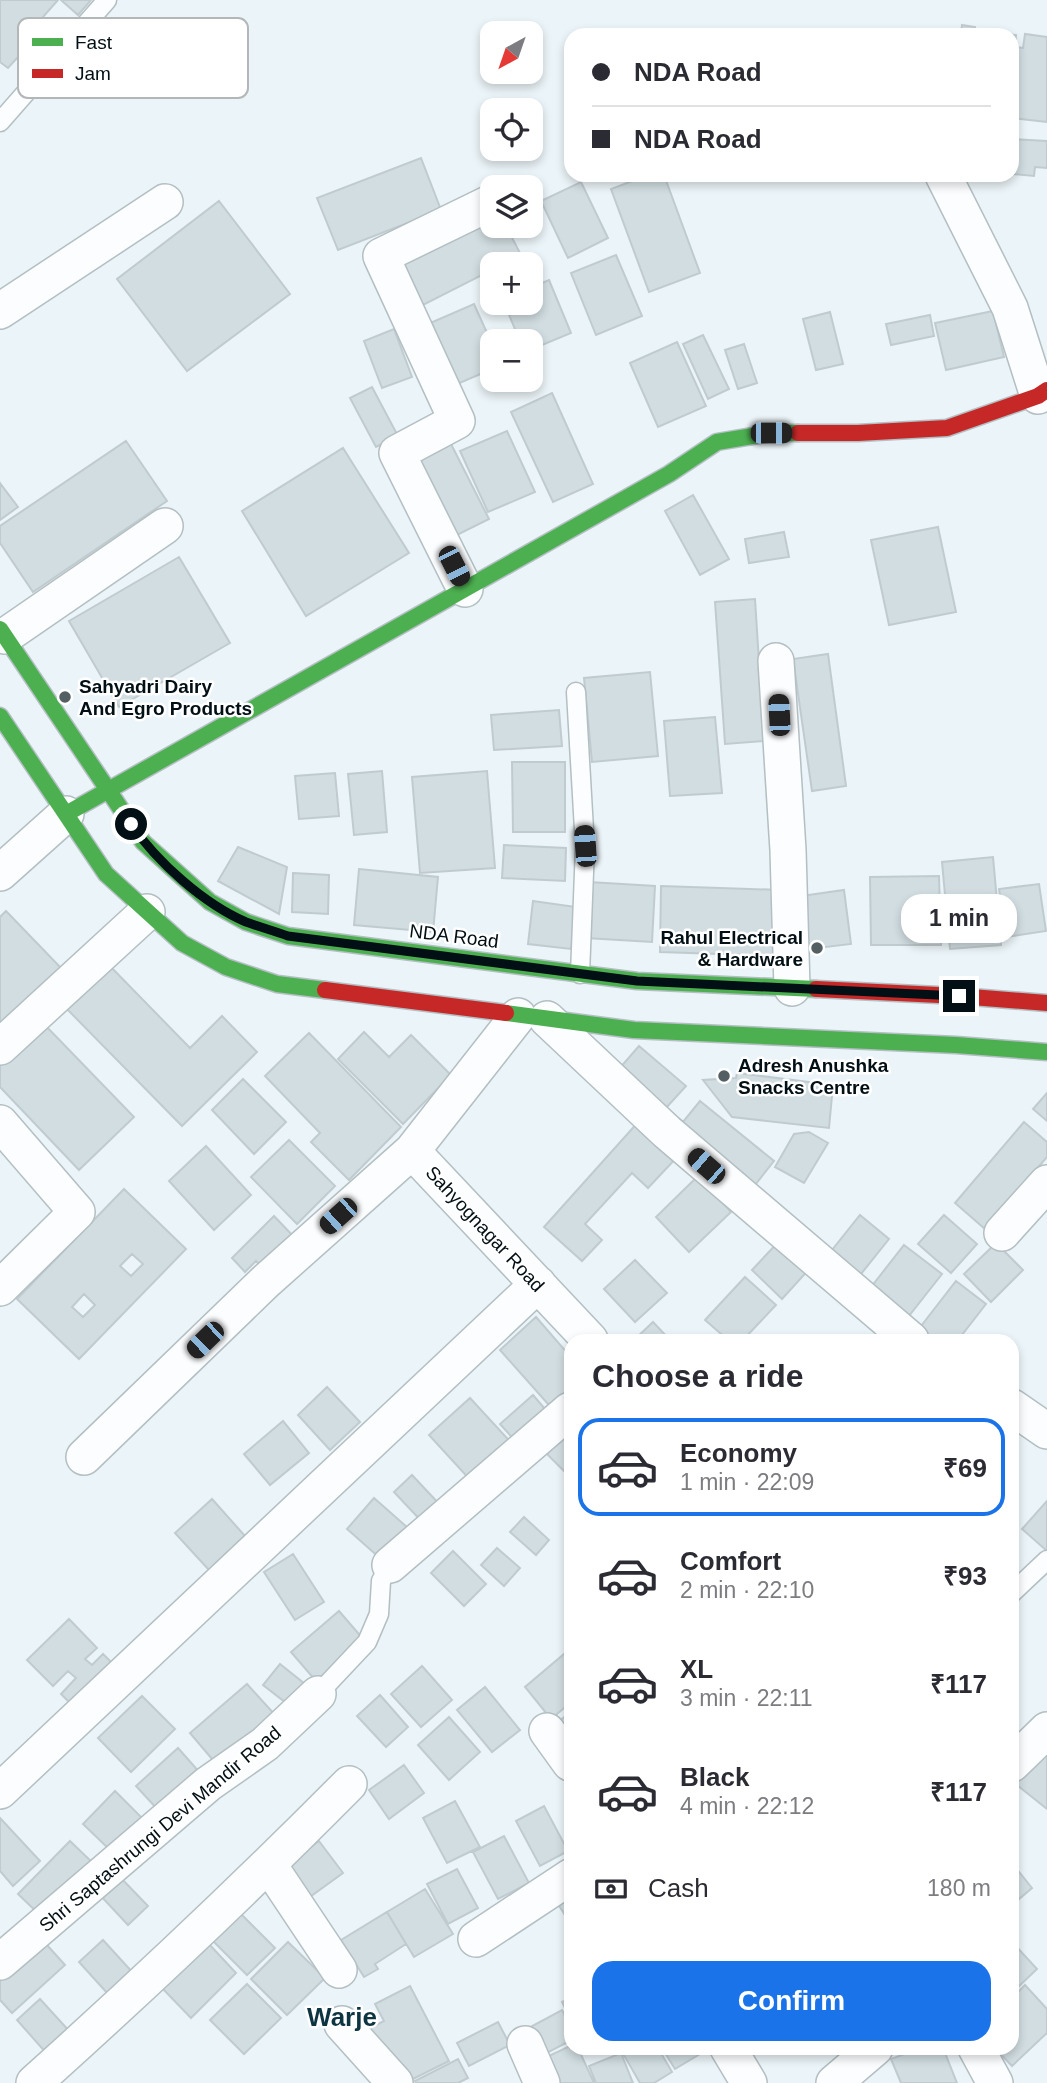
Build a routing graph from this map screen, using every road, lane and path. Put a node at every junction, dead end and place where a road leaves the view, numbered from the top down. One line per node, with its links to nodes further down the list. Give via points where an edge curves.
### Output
1 (107, 0): 2 (lane)
2 (91, 18)
3 (20, 98): 4 (lane)
4 (0, 121)
5 (947, 182): 9 (street, via 1010,307)
6 (165, 202): 8 (street)
7 (480, 208): 11 (street, via 382,257 457,421 397,453)
8 (0, 311)
9 (1043, 393): 11 (main road, via 947,428 771,433 717,442)
10 (165, 526): 12 (street)
11 (465, 589): 16 (main road)
12 (2, 632): 16 (main road, NDA Road)
13 (776, 661): 21 (street)
14 (576, 692): 20 (lane, via 585,846)
15 (3, 728): 17 (main road)
16 (108, 790): 17 (main road); 20 (main road, NDA Road, via 143,842 210,902 246,922 288,936 532,973)
17 (66, 814): 18 (street); 19 (main road, via 106,874)
18 (0, 873)
19 (147, 912): 23 (main road, via 182,943 226,967 277,984); 24 (street)
20 (580, 974): 21 (main road, NDA Road)
21 (792, 988): 22 (main road, NDA Road)
22 (1047, 1003)
23 (529, 1013): 25 (main road, via 634,1030); 27 (street, Sahyognagar Road); 33 (street)
24 (0, 1047)
25 (1047, 1052)
26 (0, 1123): 31 (street, via 77,1212)
27 (412, 1151): 30 (street, Sahyognagar Road); 37 (street, via 265,1282)
28 (1047, 1183): 29 (street)
29 (1002, 1233)
30 (538, 1284): 32 (street, Sahyognagar Road); 47 (street)
31 (0, 1288)
32 (584, 1334)
33 (904, 1334)
34 (1019, 1413): 36 (street)
35 (564, 1415): 39 (street)
36 (1047, 1431)
37 (84, 1457)
38 (1047, 1560): 40 (lane)
39 (390, 1564): 41 (lane, via 381,1581 379,1614 367,1642)
40 (1019, 1586)
41 (318, 1694): 51 (street, Shri Saptashrungi Devi Mandir Road, via 265,1744 208,1784)
42 (1047, 1730): 45 (street)
43 (547, 1731): 44 (street)
44 (564, 1755)
45 (1019, 1757)
46 (349, 1784): 48 (street)
47 (0, 1791)
48 (269, 1865): 52 (street); 58 (street)
49 (564, 1881): 50 (street)
50 (476, 1938)
51 (0, 1962)
52 (339, 1970)
53 (342, 2024): 59 (street)
54 (525, 2044): 60 (street)
55 (732, 2055): 61 (street)
56 (867, 2055): 62 (street)
57 (980, 2055): 63 (street)
58 (34, 2083)
59 (395, 2083)
60 (541, 2083)
61 (749, 2083)
62 (834, 2083)
63 (995, 2083)

